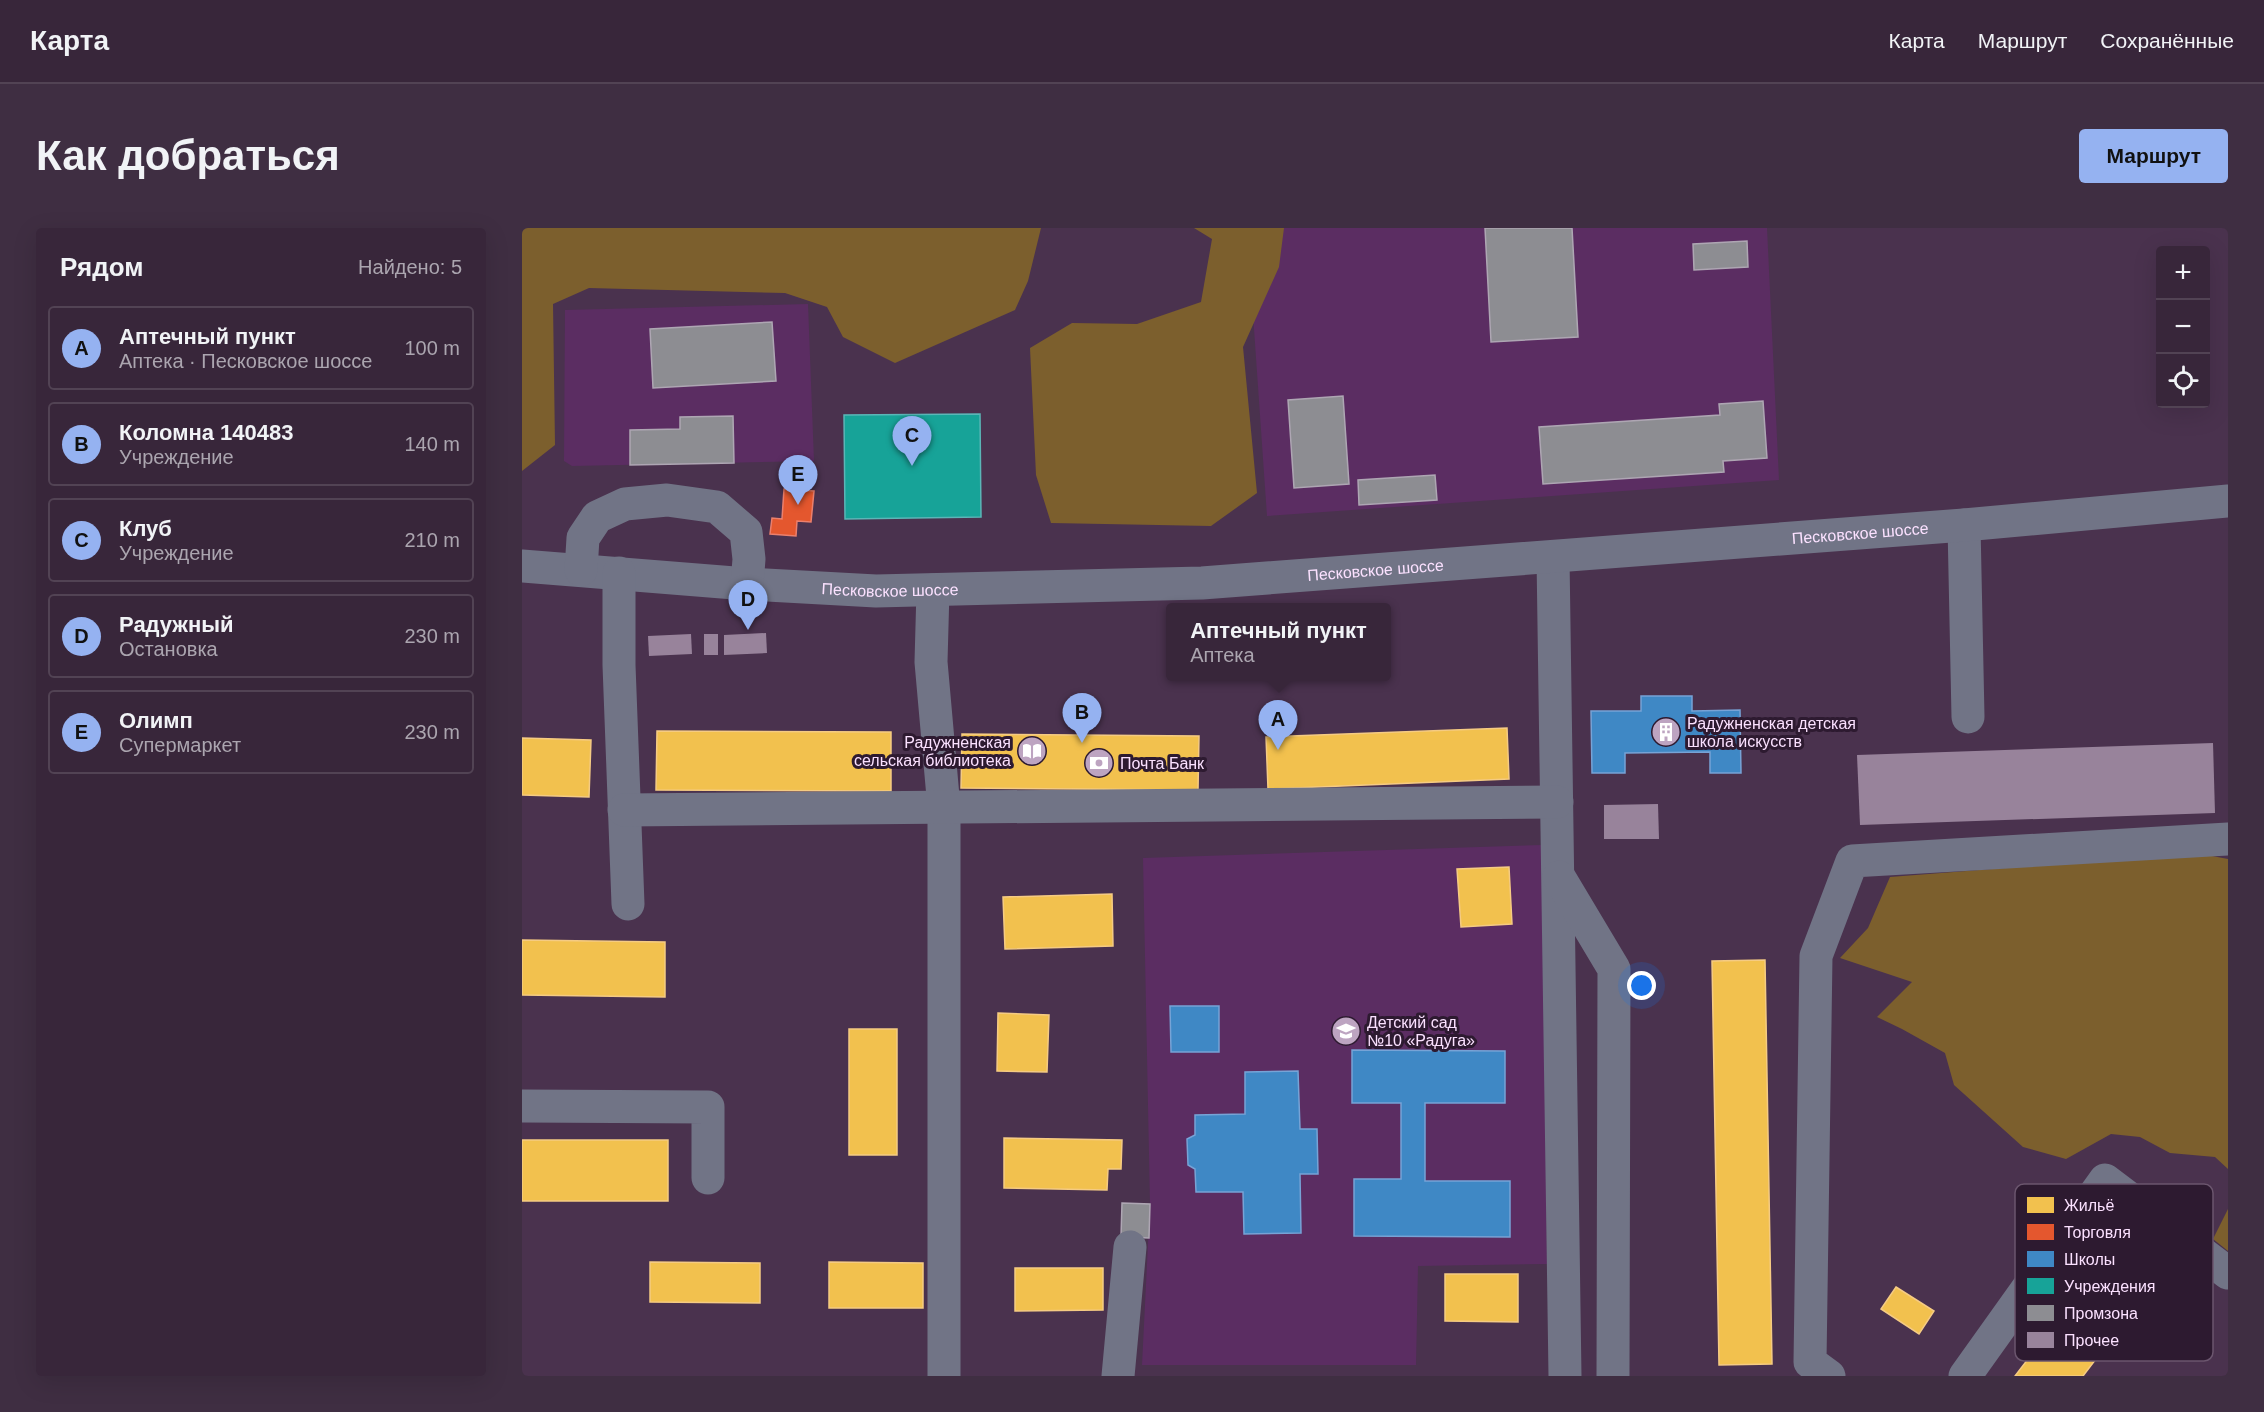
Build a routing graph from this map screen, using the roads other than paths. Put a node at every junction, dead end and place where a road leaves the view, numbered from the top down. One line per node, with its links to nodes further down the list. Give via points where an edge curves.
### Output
1 (2228, 501): 2 (street, Песковское шоссе)
2 (1964, 525): 3 (street, Песковское шоссе); 9 (street)
3 (1553, 556): 8 (street, Песковское шоссе, via 1202,583); 10 (street)
4 (522, 566): 5 (street, Песковское шоссе)
5 (581, 570): 6 (street, Песковское шоссе); 7 (street, via 583,538 597,517 625,504 667,500 717,507 746,532)
6 (619, 573): 7 (street, Песковское шоссе); 12 (street)
7 (747, 584): 8 (street, Песковское шоссе)
8 (933, 590): 11 (street, via 931,662)
9 (1968, 717)
10 (1557, 802): 11 (street); 14 (street)
11 (944, 808): 12 (street); 22 (street)
12 (624, 810): 15 (street)
13 (2228, 839): 26 (street, via 1852,861 1816,956 1810,1362)
14 (1558, 875): 24 (street); 25 (street, via 1614,969)
15 (628, 904)
16 (522, 1106): 17 (street, via 708,1107)
17 (708, 1178)
18 (1130, 1247): 23 (street)
19 (2213, 1262): 20 (street)
20 (2228, 1273)
21 (2015, 1306): 27 (street)
22 (944, 1376)
23 (1118, 1376)
24 (1565, 1376)
25 (1612, 1376)
26 (1829, 1376)
27 (1965, 1376)

